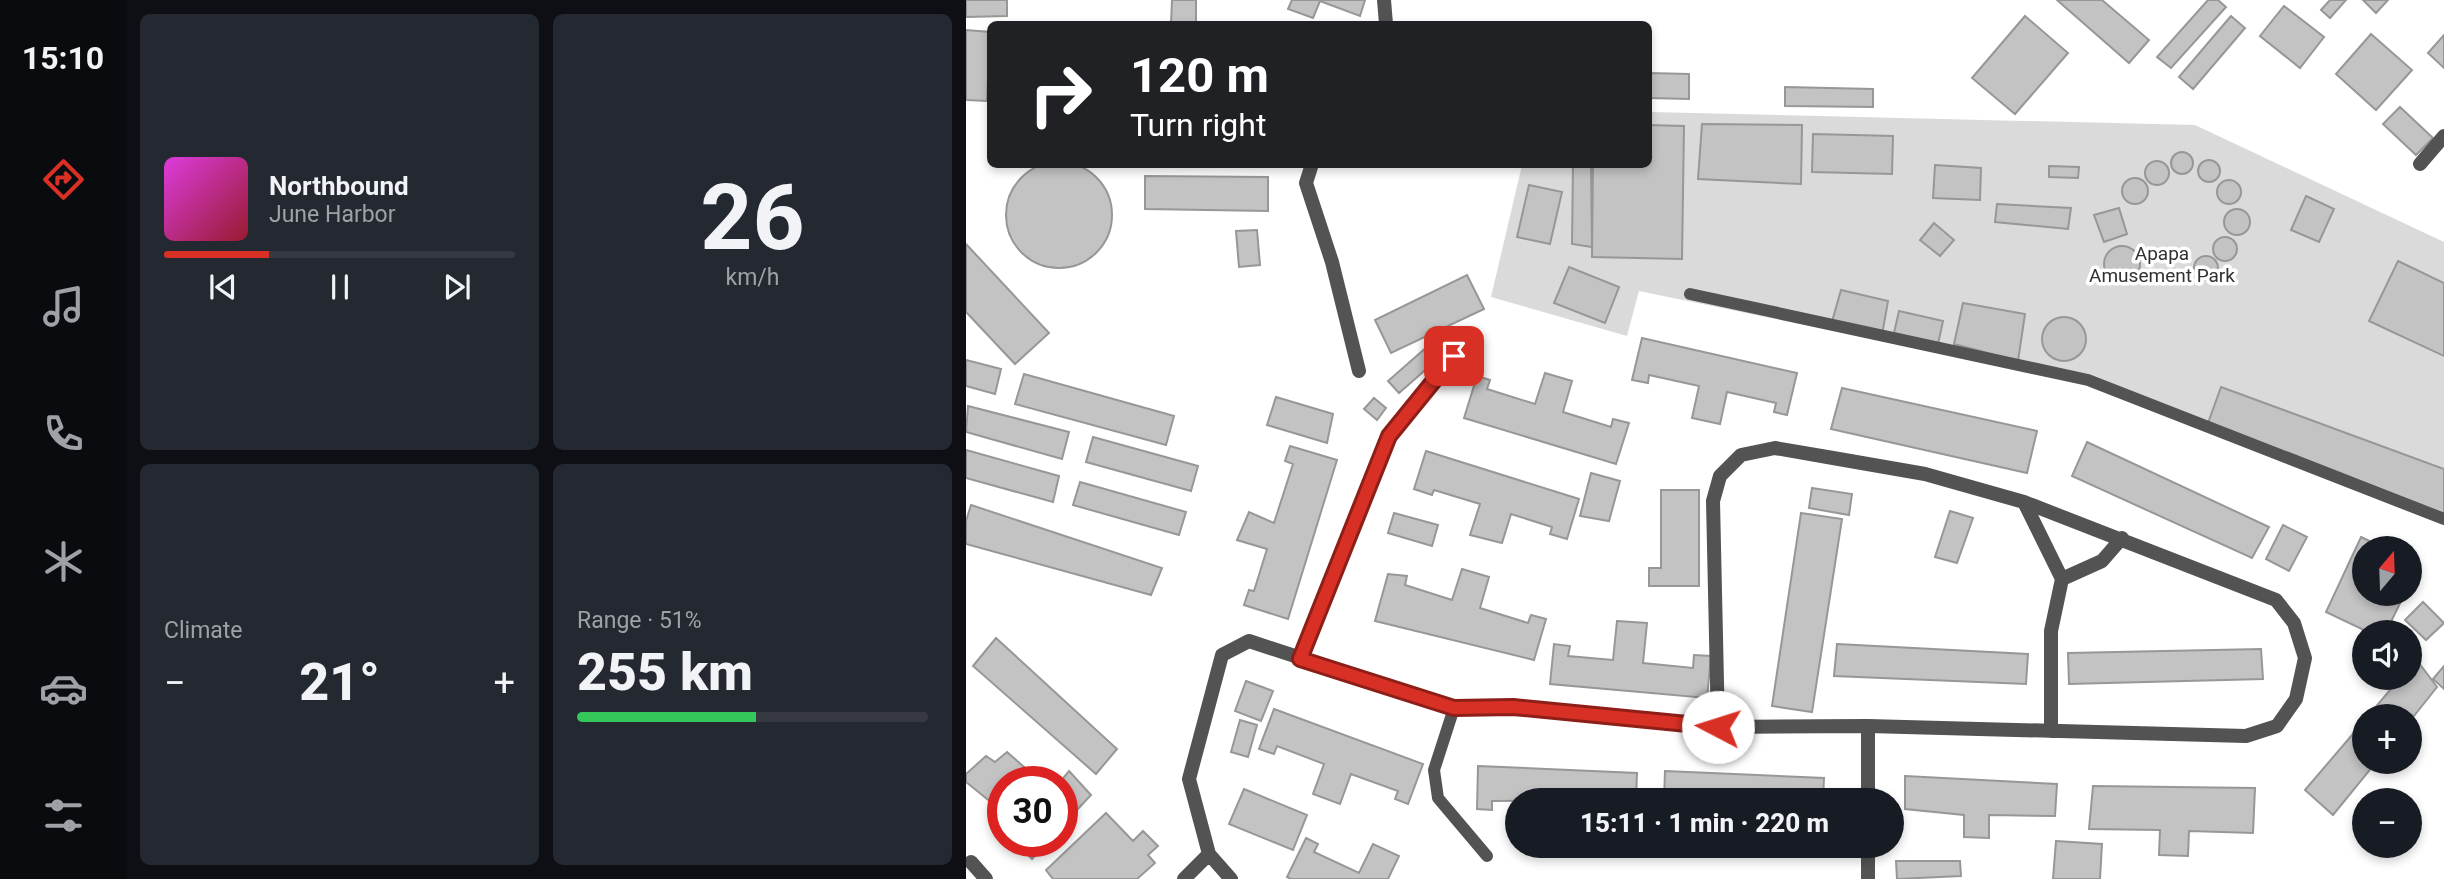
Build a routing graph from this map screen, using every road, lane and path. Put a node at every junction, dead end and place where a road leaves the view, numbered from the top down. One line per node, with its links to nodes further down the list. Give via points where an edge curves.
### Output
1 (1384, 0): 2 (street)
2 (1386, 21)
3 (2444, 136): 4 (street)
4 (2420, 164)
5 (1311, 168): 8 (street, via 1306,183 1332,262)
6 (1690, 294): 10 (lane, via 2088,380)
7 (1470, 335): 13 (street, via 1389,436)
8 (1359, 371)
9 (2024, 502): 11 (street); 12 (street); 16 (street, via 1925,474 1775,448 1741,455 1720,475 1713,501)
10 (2444, 519)
11 (2122, 538): 12 (street, via 2102,561); 17 (street, via 2276,600 2294,623 2305,658 2296,699 2277,726 2246,736)
12 (2062, 579): 17 (street, via 2051,631)
13 (1300, 659): 14 (street); 19 (street, via 1249,641 1222,655 1189,779)
14 (1454, 708): 16 (street, via 1513,707); 20 (lane, via 1434,770 1438,798)
15 (1868, 726): 16 (street); 17 (street); 18 (street)
16 (1718, 727)
17 (2051, 731)
18 (1868, 788)
19 (1209, 855): 24 (street); 25 (street)
20 (1488, 856)
21 (1868, 858): 26 (street)
22 (971, 862): 23 (street)
23 (986, 879)
24 (1184, 879)
25 (1231, 879)
26 (1868, 879)

